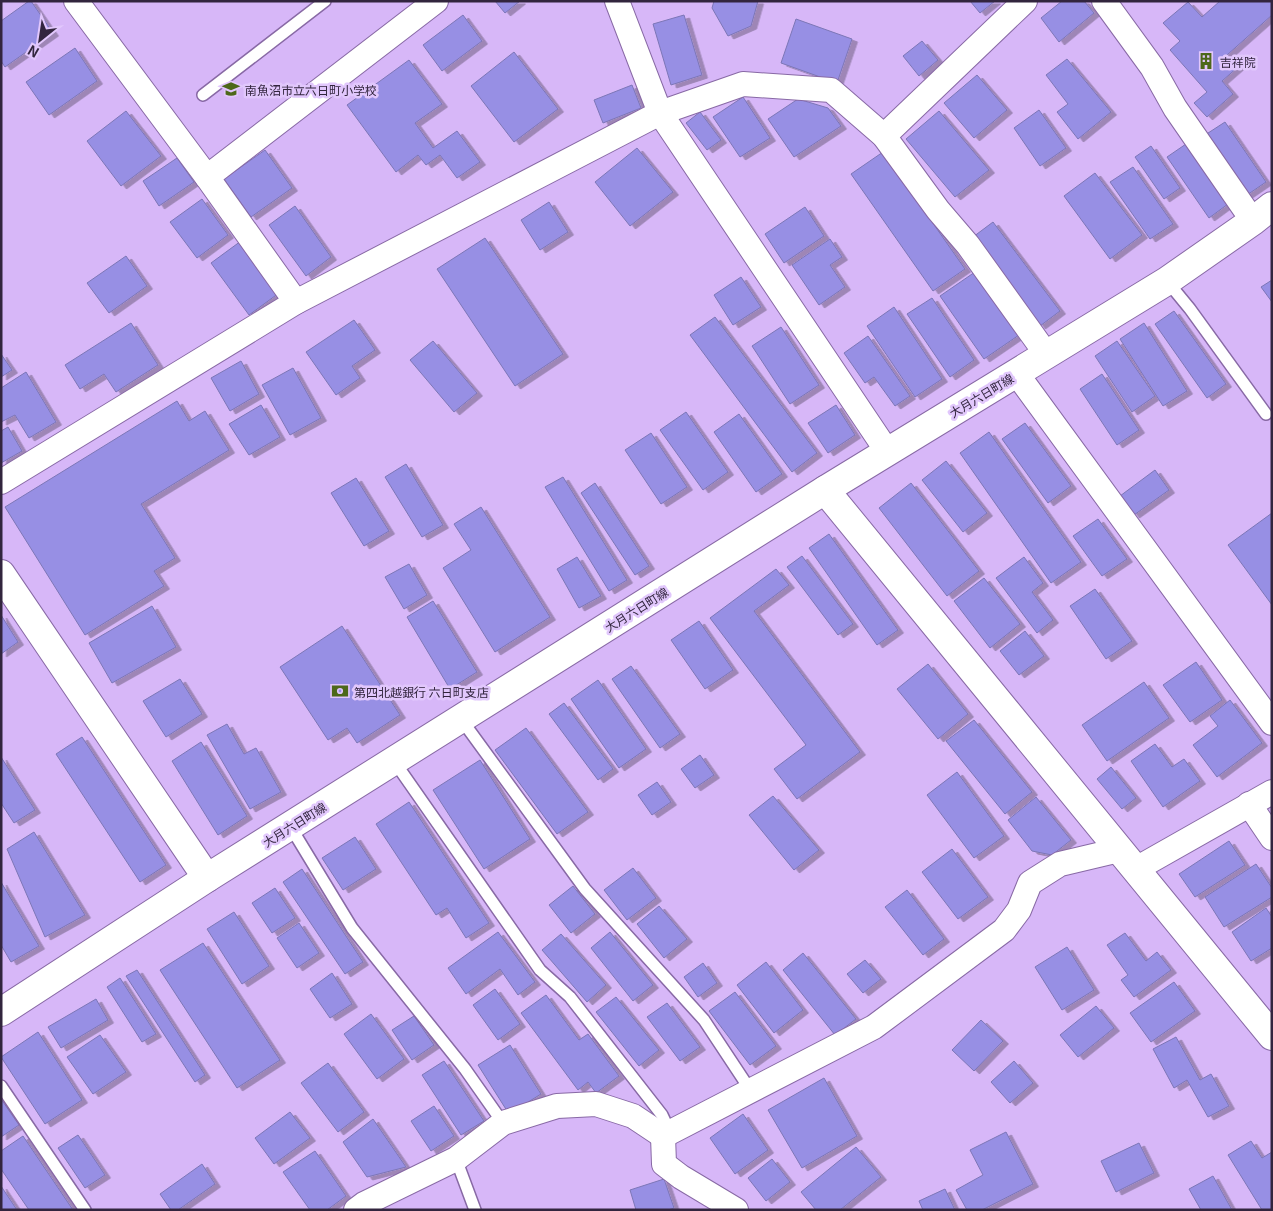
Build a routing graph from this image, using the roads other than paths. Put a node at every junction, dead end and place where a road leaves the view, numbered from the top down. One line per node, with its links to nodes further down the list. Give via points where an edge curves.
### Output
1 (76, 1): 10 (street)
2 (325, 1): 7 (lane)
3 (436, 1): 10 (street)
4 (617, 1): 8 (street)
5 (1025, 1): 9 (street)
6 (1104, 1): 11 (street, via 1152,67 1175,108)
7 (203, 95)
8 (660, 113): 9 (street, via 743,84 831,90); 13 (street); 17 (street)
9 (884, 136): 14 (street)
10 (207, 177): 13 (street)
11 (1262, 213): 12 (main road, 大月六日町線)
12 (1167, 281): 14 (main road, 大月六日町線); 16 (lane)
13 (296, 302): 18 (street)
14 (1047, 355): 15 (main road, 大月六日町線)
15 (1017, 374): 17 (main road, 大月六日町線); 22 (street)
16 (1266, 414)
17 (887, 451): 19 (main road, 大月六日町線)
18 (1, 482)
19 (825, 490): 21 (main road, 大月六日町線); 28 (main road)
20 (1, 574): 29 (main road)
21 (461, 719): 23 (main road, 大月六日町線); 33 (lane, via 585,889 704,1020)
22 (1272, 723)
23 (394, 761): 26 (main road, 大月六日町線); 35 (lane, via 540,970 570,997 662,1115)
24 (1272, 792): 25 (street)
25 (1249, 804): 27 (street); 28 (street)
26 (290, 826): 29 (main road, 大月六日町線); 34 (lane, via 352,928)
27 (1272, 838)
28 (1127, 859): 31 (main road); 33 (street, via 1060,864 1030,883 1019,910 1004,930 890,1016)
29 (207, 878): 30 (main road, 大月六日町線)
30 (1, 1012)
31 (1272, 1036)
32 (1, 1086): 37 (lane)
33 (751, 1091): 35 (street)
34 (503, 1123): 35 (street, via 557,1106 596,1104 633,1116); 36 (street)
35 (667, 1134): 40 (street, via 664,1164)
36 (456, 1159): 38 (street); 39 (lane)
37 (85, 1210)
38 (356, 1210)
39 (475, 1210)
40 (736, 1210)

